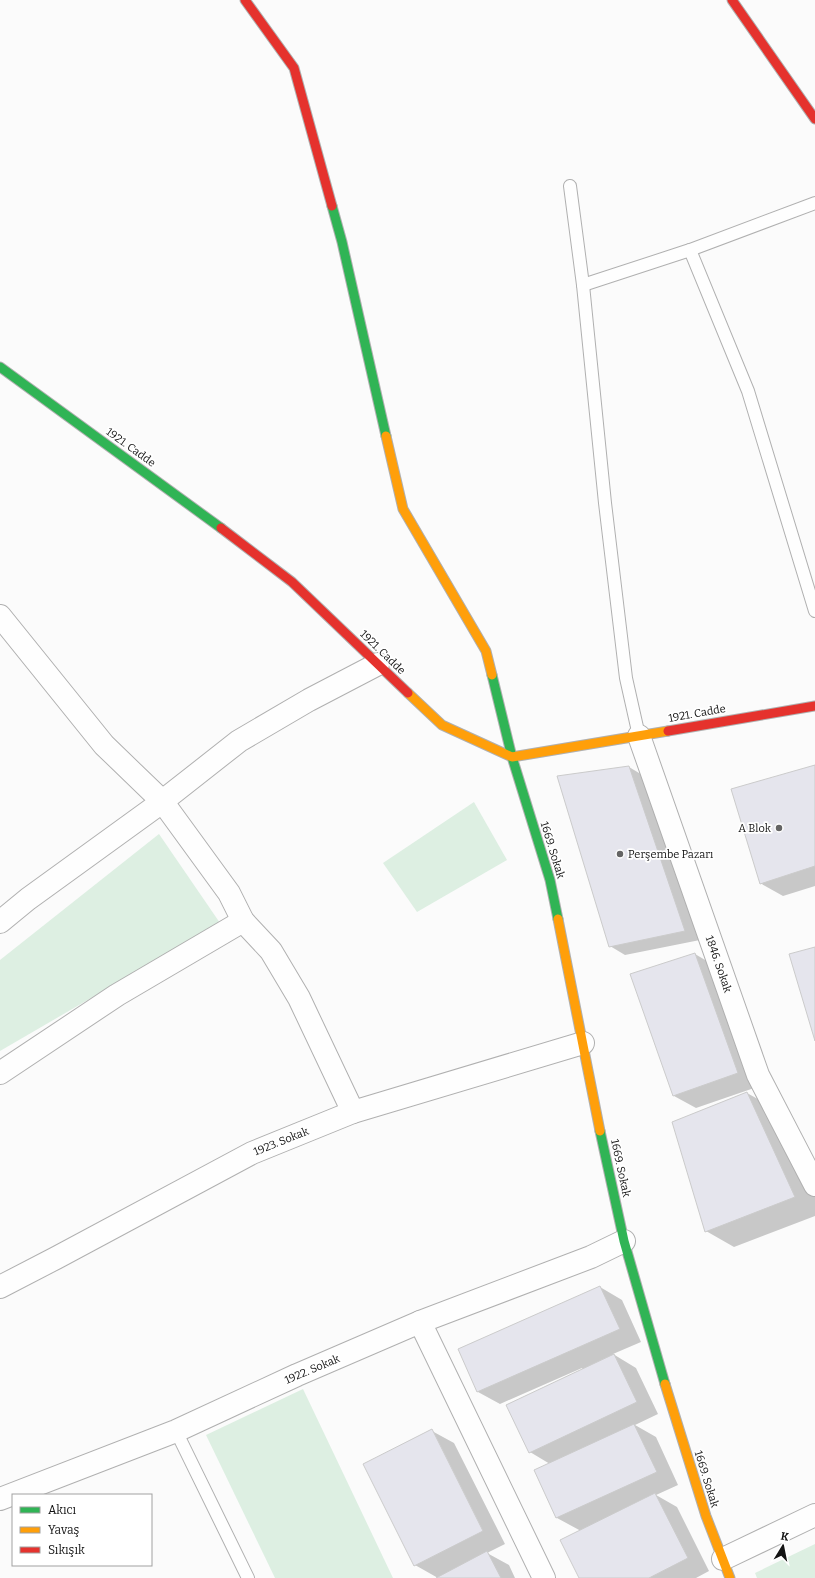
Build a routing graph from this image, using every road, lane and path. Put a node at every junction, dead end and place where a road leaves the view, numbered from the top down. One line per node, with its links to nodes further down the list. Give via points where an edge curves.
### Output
1 (245, 0): 14 (street, 1669. Sokak, via 294,68 342,242 404,510 486,651)
2 (732, 0): 3 (street)
3 (815, 119)
4 (570, 186): 7 (lane)
5 (815, 203): 6 (lane)
6 (690, 250): 7 (lane); 9 (lane, via 748,391)
7 (583, 285): 13 (lane, via 626,678)
8 (0, 367): 11 (street, 1921. Cadde, via 292,582)
9 (815, 611)
10 (0, 616): 15 (street, via 104,744)
11 (378, 664): 14 (street, 1921. Cadde, via 442,726); 15 (street, via 309,700 240,741)
12 (815, 706): 13 (street, 1921. Cadde)
13 (638, 736): 14 (street, 1921. Cadde); 21 (street, 1846. Sokak, via 758,1075)
14 (512, 757): 18 (street, 1669. Sokak, via 550,880)
15 (162, 801): 16 (street, via 229,893); 17 (street)
16 (243, 921): 19 (street, via 117,996); 20 (street, via 272,951 299,998)
17 (0, 922)
18 (583, 1043): 20 (street, 1923. Sokak); 22 (street, 1669. Sokak)
19 (0, 1073)
20 (353, 1112): 23 (street, 1923. Sokak, via 252,1152)
21 (813, 1175)
22 (624, 1241): 24 (street, 1922. Sokak, via 591,1257); 30 (street, 1669. Sokak, via 661,1370)
23 (0, 1287)
24 (420, 1322): 25 (street, 1922. Sokak); 32 (street)
25 (176, 1431): 27 (street, 1922. Sokak); 31 (lane)
26 (12, 1494): 28 (street, 1922. Sokak)
27 (13, 1494)
28 (0, 1499)
29 (815, 1515): 30 (street)
30 (726, 1572)
31 (248, 1578)
32 (544, 1578)

